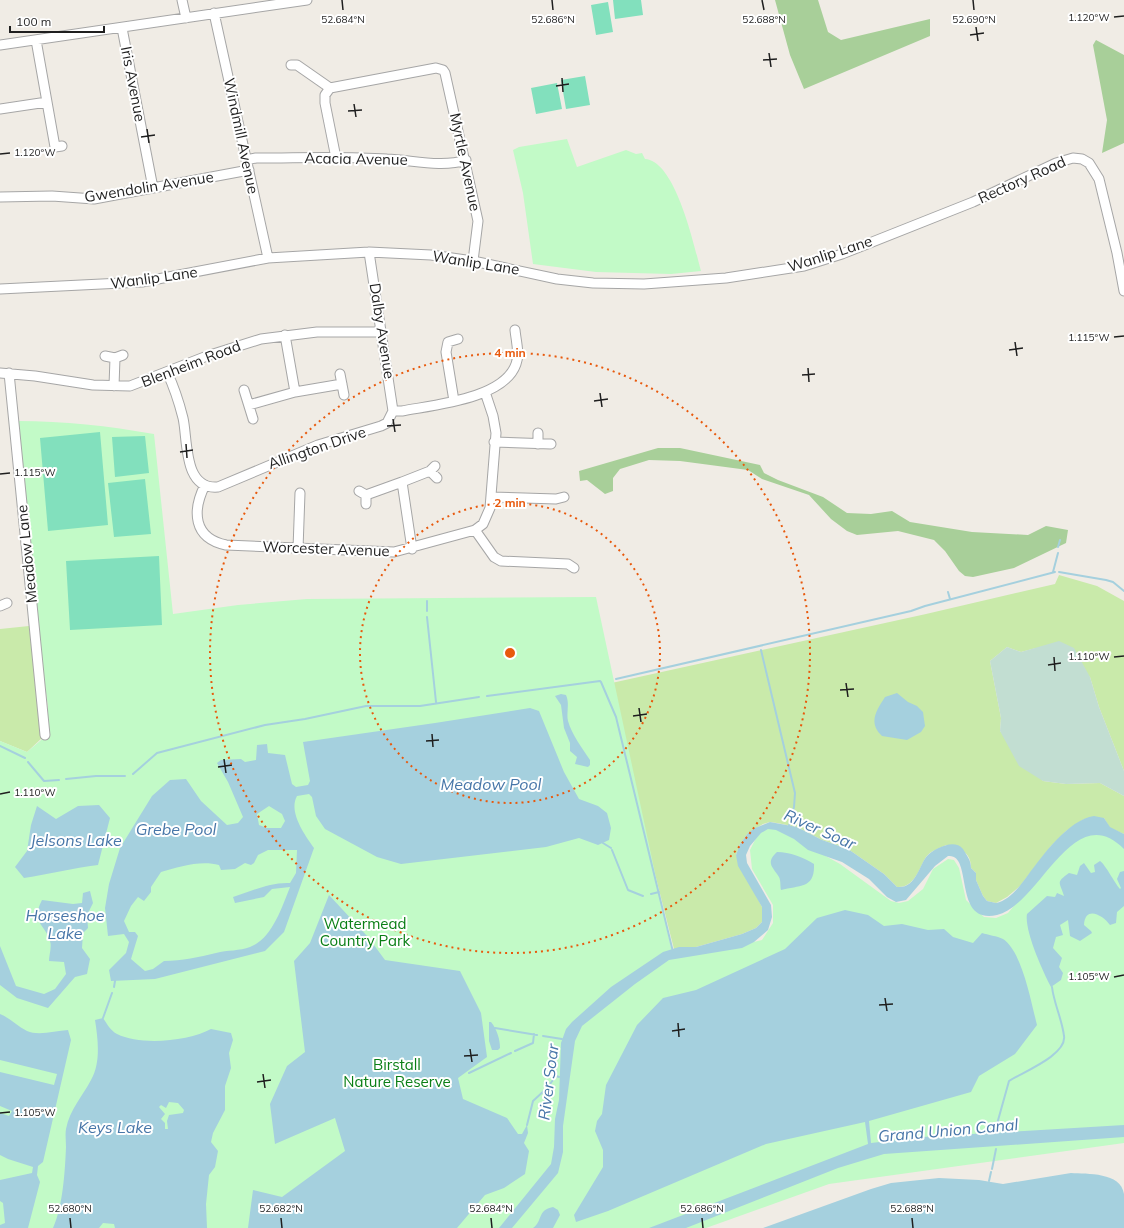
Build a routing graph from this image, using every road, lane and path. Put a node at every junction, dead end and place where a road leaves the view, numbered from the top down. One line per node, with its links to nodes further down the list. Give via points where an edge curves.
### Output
1 (182, 0): 5 (street)
2 (306, 0): 3 (street)
3 (265, 3): 4 (street)
4 (214, 14): 5 (street); 15 (street, Windmill Avenue)
5 (186, 18): 6 (street)
6 (122, 28): 7 (street); 18 (street, Iris Avenue)
7 (36, 40): 8 (street); 11 (street)
8 (0, 45)
9 (296, 64): 10 (street)
10 (330, 88): 14 (street, via 325,103); 16 (street, Myrtle Avenue, via 436,68 443,70)
11 (47, 102): 12 (street); 13 (street, via 55,148)
12 (0, 109)
13 (62, 146)
14 (336, 158): 15 (street, Acacia Avenue); 16 (street, Acacia Avenue, via 444,163)
15 (246, 160): 17 (street, Windmill Avenue)
16 (466, 160): 23 (street, Myrtle Avenue, via 478,221)
17 (249, 170): 18 (street, Gwendolin Avenue); 22 (street, Windmill Avenue)
18 (154, 188): 19 (street, Gwendolin Avenue, via 94,199 52,196)
19 (0, 197)
20 (942, 214): 23 (street, Wanlip Lane, via 842,254 809,264 713,280 644,284 593,283 557,279); 25 (street, Rectory Road, via 1060,161 1082,159 1094,169 1103,190)
21 (370, 252): 22 (street, Wanlip Lane); 23 (street, Wanlip Lane, via 408,253); 27 (street, Dalby Avenue)
22 (268, 258): 24 (street, Wanlip Lane, via 141,283)
23 (473, 261)
24 (0, 289)
25 (1124, 291)
26 (515, 330): 31 (street)
27 (382, 332): 28 (street, Blenheim Road, via 317,332); 44 (street, Dalby Avenue)
28 (285, 335): 33 (street, Blenheim Road, via 235,346); 39 (street)
29 (458, 339): 42 (street, via 445,340)
30 (527, 347): 31 (street)
31 (517, 348): 40 (street, via 512,373)
32 (105, 356): 37 (street, via 119,356)
33 (167, 372): 37 (street, Blenheim Road, via 130,386); 52 (street, via 181,408 191,469)
34 (4, 373): 37 (street, Blenheim Road); 61 (street, Meadow Lane)
35 (340, 374): 36 (street)
36 (342, 384): 39 (street); 41 (street)
37 (114, 386)
38 (244, 390): 43 (street)
39 (295, 392): 43 (street)
40 (485, 392): 42 (street); 47 (street, via 493,416 496,433)
41 (344, 395)
42 (454, 401): 44 (street, via 402,412)
43 (249, 405): 45 (street)
44 (393, 411): 52 (street, Allington Drive, via 388,423 381,426 318,446 218,487)
45 (253, 419)
46 (538, 434): 48 (street)
47 (494, 442): 48 (street); 54 (street)
48 (538, 444): 49 (street)
49 (551, 444)
50 (437, 478): 51 (street, via 433,469)
51 (402, 482): 53 (street); 59 (street)
52 (205, 485): 58 (street, Worcester Avenue, via 196,509 205,535 211,540 226,545)
53 (364, 496)
54 (491, 497): 55 (street); 57 (street, via 487,517)
55 (559, 501)
56 (310, 502): 58 (street, via 300,498)
57 (475, 530): 59 (street, Worcester Avenue); 60 (street, via 494,557 501,561)
58 (298, 549): 59 (street, Worcester Avenue, via 387,553)
59 (412, 549)
60 (570, 563)
61 (45, 735)

